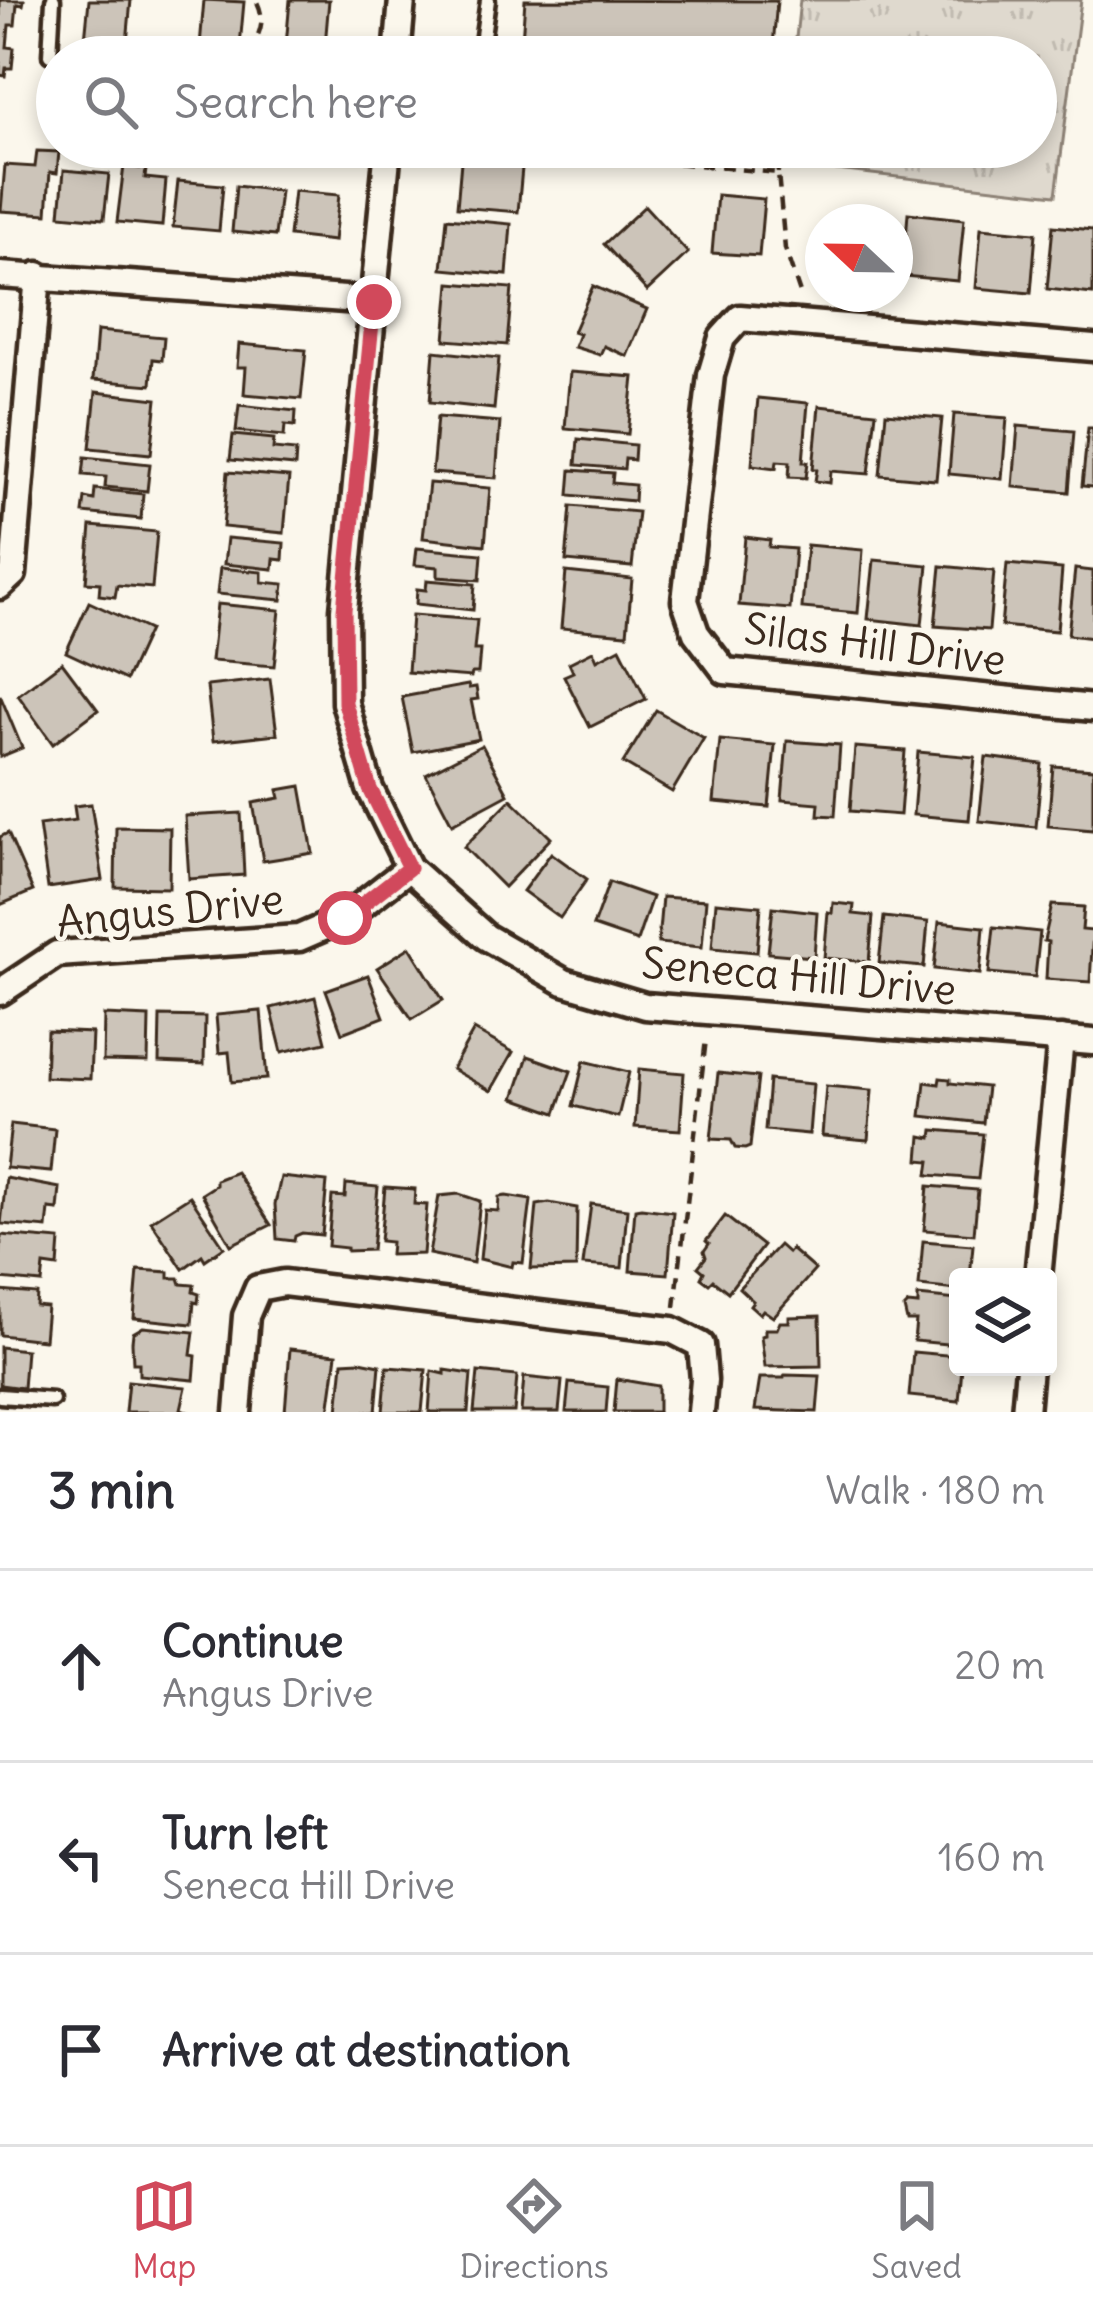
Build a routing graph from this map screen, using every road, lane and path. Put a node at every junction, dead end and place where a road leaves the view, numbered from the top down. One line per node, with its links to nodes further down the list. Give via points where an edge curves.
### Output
1 (53, 0): 5 (lane)
2 (256, 0): 6 (path)
3 (402, 0): 7 (street)
4 (488, 0): 8 (lane)
5 (51, 36)
6 (260, 36)
7 (399, 36)
8 (483, 36)
9 (386, 168): 15 (street, Seneca Hill Drive)
10 (727, 168): 12 (path)
11 (778, 168): 12 (path)
12 (778, 173): 16 (path, via 785,248)
13 (0, 275): 14 (street)
14 (38, 275): 15 (street); 18 (street, via 13,574)
15 (374, 302): 20 (street, Seneca Hill Drive, via 344,610 345,703 370,789)
16 (809, 322): 17 (street, Silas Hill Drive); 19 (street, Silas Hill Drive, via 740,319 722,338 685,601 696,633 725,671)
17 (1093, 348)
18 (0, 586)
19 (1093, 708)
20 (409, 868): 21 (street, Angus Drive, via 345,918 299,938 57,954); 23 (street, Seneca Hill Drive, via 486,937 564,982 645,1006)
21 (0, 992)
22 (706, 1039): 26 (path)
23 (1061, 1039): 24 (street, Seneca Hill Drive); 25 (street)
24 (1093, 1042)
25 (1039, 1268)
26 (673, 1330): 30 (street, via 284,1283 258,1288 246,1316); 31 (street, via 701,1345)
27 (1028, 1376): 32 (street)
28 (0, 1396): 29 (lane)
29 (52, 1400)
30 (238, 1412)
31 (701, 1412)
32 (1025, 1412)

